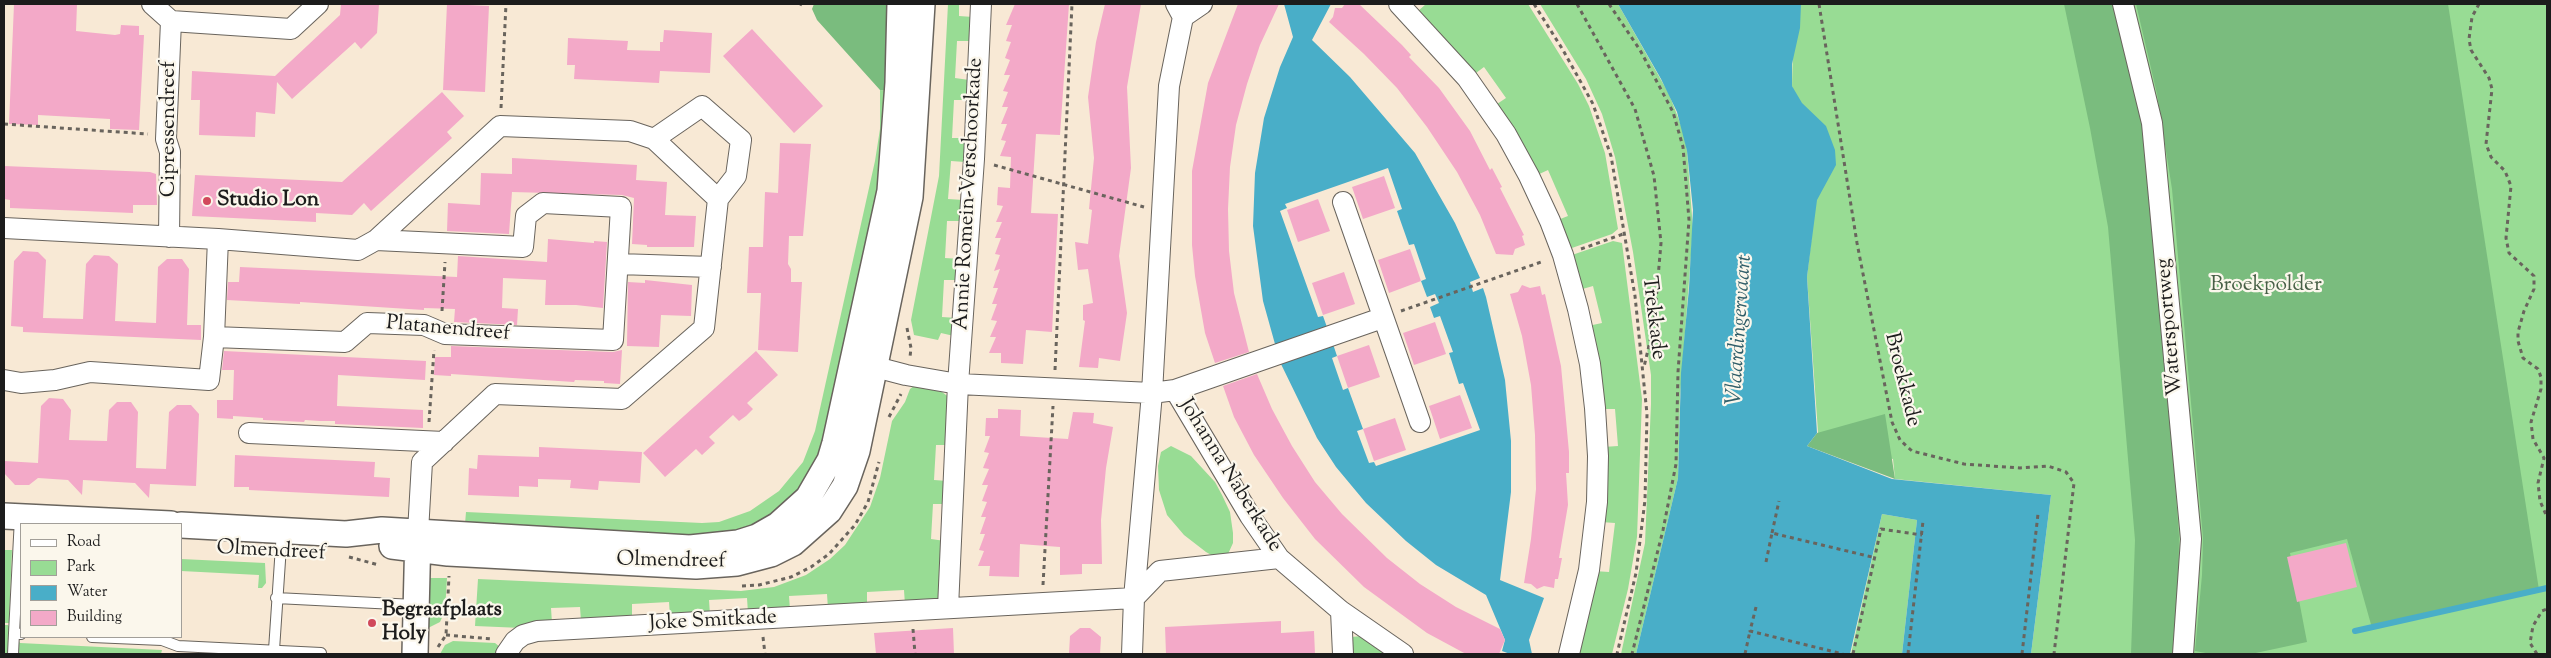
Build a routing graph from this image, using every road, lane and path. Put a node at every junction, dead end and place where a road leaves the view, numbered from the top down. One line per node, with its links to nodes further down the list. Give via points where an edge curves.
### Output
1 (152, 4): 17 (street)
2 (318, 4): 17 (street, via 291,29)
3 (506, 4): 19 (path)
4 (900, 4): 36 (street, via 890,191)
5 (922, 4): 36 (street, via 910,197)
6 (981, 4): 22 (street, Annie Romein-Verschoorkade)
7 (1072, 4): 23 (path)
8 (1202, 4): 16 (street)
9 (1399, 4): 83 (street, via 1467,78 1506,134 1550,221 1578,309 1590,364 1595,408 1597,502 1589,570)
10 (1534, 4): 37 (path, Trekkade, via 1593,104 1611,156 1626,233)
11 (1577, 4): 37 (path, via 1635,109 1654,176 1661,243 1654,324)
12 (1609, 4): 85 (path, via 1640,50 1673,112 1683,147 1689,220 1678,372 1676,464)
13 (1819, 4): 91 (path, Broekkade, via 1857,243 1892,422 1900,440 1912,452 1964,464 2020,468 2048,466 2066,472 2074,483)
14 (2123, 4): 92 (street, Watersportweg, via 2152,123 2190,529)
15 (2479, 4): 49 (path, via 2472,17 2469,39 2471,50 2489,78 2492,89 2486,144 2491,157 2505,171 2511,186 2506,238 2509,253 2534,276 2534,289 2524,311 2518,341 2523,358 2538,369 2540,376 2541,389 2532,422 2533,439 2544,458 2538,483 2540,502)
16 (1180, 10): 26 (street, via 1169,86)
17 (171, 21): 20 (street, Cipressendreef)
18 (4, 124): 20 (path)
19 (500, 126): 21 (street, via 630,131); 30 (street, Platanendreef)
20 (166, 135): 28 (street, Cipressendreef, via 170,152)
21 (654, 139): 24 (street); 24 (street, via 702,106 741,140 736,176)
22 (974, 159): 23 (path); 39 (street, Annie Romein-Verschoorkade)
23 (1064, 184): 26 (path); 40 (path)
24 (718, 199): 32 (street)
25 (1343, 202): 34 (street)
26 (1161, 212): 42 (street)
27 (4, 228): 28 (street, Platanendreef)
28 (169, 237): 29 (street, Platanendreef)
29 (218, 239): 30 (street, Platanendreef, via 358,250); 35 (street)
30 (376, 240): 31 (street, Platanendreef, via 523,247 526,216 543,203 621,207)
31 (618, 264): 32 (street); 35 (street, Platanendreef, via 613,340 445,334 424,325 366,323 345,342)
32 (711, 267): 45 (street, via 704,328 622,399 495,394)
33 (1472, 286): 34 (path)
34 (1382, 318): 41 (street, Johanna Naberkade); 43 (street)
35 (214, 337): 38 (street, via 209,380 90,372 22,383)
36 (864, 365): 39 (street); 57 (street, Olmendreef, via 830,460 808,498 778,525 757,537 738,543 690,548)
37 (1643, 370): 84 (path, Trekkade, via 1647,414 1642,535 1635,581)
38 (4, 380)
39 (958, 384): 40 (street); 66 (street, Annie Romein-Verschoorkade)
40 (1054, 388): 42 (street); 63 (path, via 1042,579)
41 (1175, 390): 42 (street, Johanna Naberkade); 59 (street, Johanna Naberkade, via 1250,516)
42 (1152, 393): 62 (street)
43 (1420, 422)
44 (249, 433): 45 (street)
45 (444, 442): 57 (street, via 422,462)
46 (1779, 501): 54 (path)
47 (2038, 514): 90 (path)
48 (12, 516): 51 (street); 71 (lane)
49 (2547, 517)
50 (1923, 521): 55 (path)
51 (151, 523)
52 (182, 525): 53 (street, Olmendreef)
53 (282, 530): 56 (street, Olmendreef); 61 (lane)
54 (1772, 533): 58 (path); 60 (path)
55 (1922, 535): 88 (path, via 1881,529); 89 (path)
56 (347, 545): 57 (street, Olmendreef, via 382,530); 57 (path, Olmendreef, via 394,569)
57 (418, 550): 64 (street); 72 (path, Olmendreef, via 449,570)
58 (1872, 557)
59 (1279, 558): 62 (street, via 1160,571); 69 (street, Johanna Naberkade)
60 (1766, 562)
61 (276, 598): 64 (lane); 75 (lane)
62 (1134, 598): 63 (street, Joke Smitkade); 80 (street)
63 (1045, 603): 66 (street, Joke Smitkade)
64 (417, 605): 77 (street)
65 (1756, 606): 70 (path)
66 (948, 608): 68 (street, Joke Smitkade)
67 (2547, 609): 93 (path, via 2542,611 2533,626 2530,643)
68 (912, 610): 74 (street, Joke Smitkade, via 537,631 523,635); 79 (path)
69 (1341, 611): 81 (street); 82 (street, Johanna Naberkade)
70 (1750, 632): 86 (path); 87 (path)
71 (18, 633): 78 (lane)
72 (446, 635): 74 (path); 77 (path)
73 (115, 638): 75 (lane, via 162,640 178,646)
74 (511, 648)
75 (274, 650): 76 (lane)
76 (321, 652)
77 (425, 653)
78 (13, 654)
79 (915, 654)
80 (1132, 654)
81 (1343, 654)
82 (1402, 654)
83 (1569, 654)
84 (1617, 654)
85 (1632, 654)
86 (1745, 654)
87 (1843, 654)
88 (1853, 654)
89 (1908, 654)
90 (2022, 654)
91 (2054, 654)
92 (2183, 654)
93 (2537, 654)

